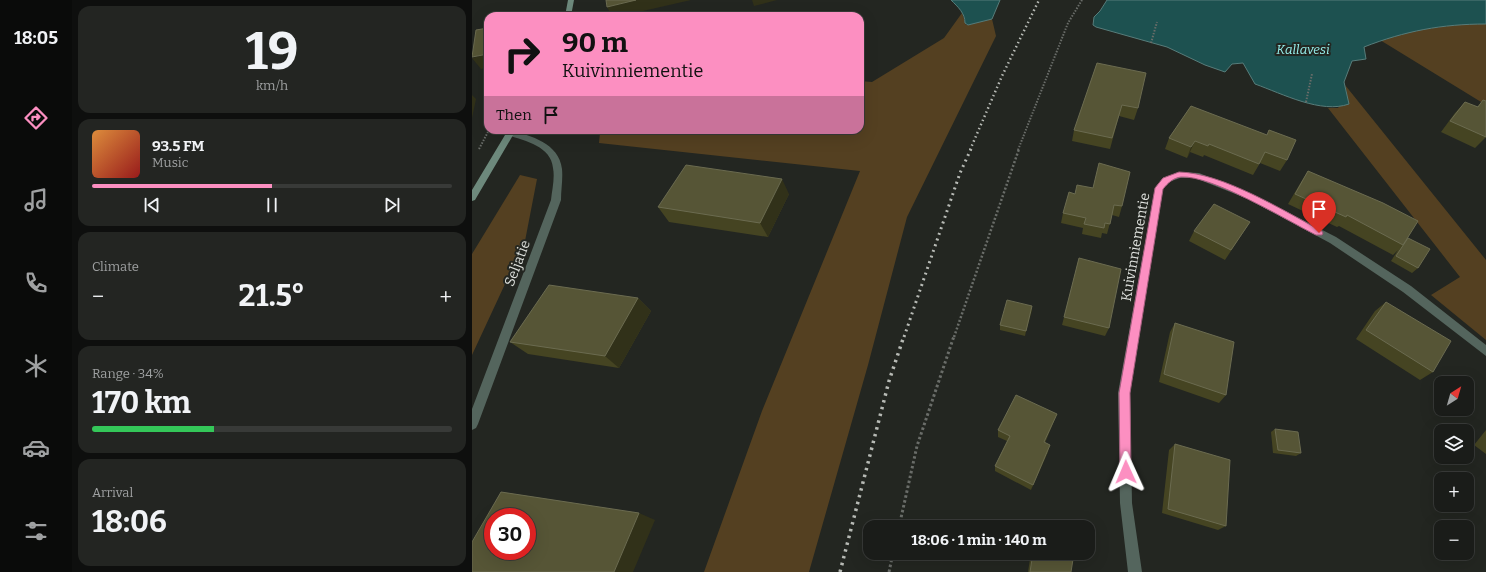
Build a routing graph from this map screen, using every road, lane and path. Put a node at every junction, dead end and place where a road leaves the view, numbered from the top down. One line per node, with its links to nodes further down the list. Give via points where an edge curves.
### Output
1 (571, 0): 3 (street)
2 (1082, 0): 15 (path, via 1068,23 1013,163 917,446)
3 (569, 12)
4 (1157, 22): 5 (path)
5 (1151, 43)
6 (1312, 74): 7 (path)
7 (1306, 102)
8 (487, 134): 11 (path)
9 (510, 134): 12 (street)
10 (516, 134): 14 (street, Seljatie, via 542,145 552,154 558,167 556,200)
11 (475, 155)
12 (472, 198)
13 (1486, 351): 18 (street, Kuivinniementie, via 1407,289 1333,240 1251,197 1196,175 1179,174 1166,180 1159,188 1124,393 1126,503)
14 (472, 424)
15 (901, 520)
16 (892, 560): 17 (path)
17 (889, 572)
18 (1135, 572)

